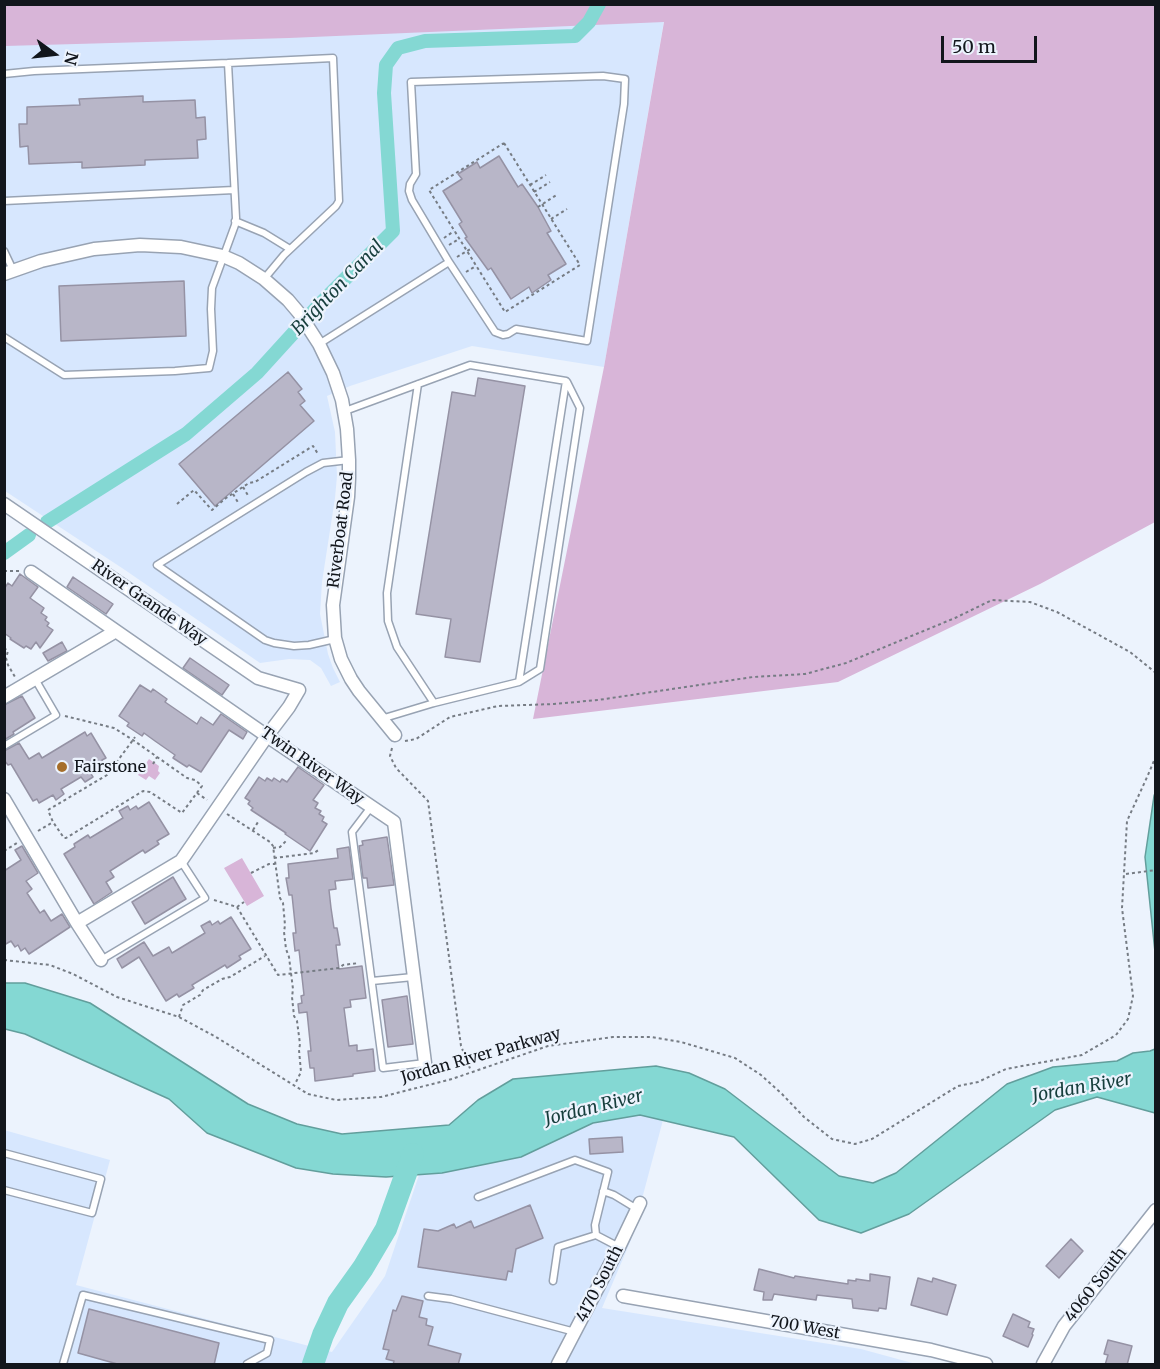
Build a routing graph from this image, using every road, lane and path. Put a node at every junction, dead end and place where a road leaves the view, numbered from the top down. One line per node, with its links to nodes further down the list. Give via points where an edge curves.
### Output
1 (228, 63): 2 (lane); 6 (lane); 16 (lane, via 333,58 339,201)
2 (4, 74)
3 (546, 174): 5 (path)
4 (550, 182): 7 (path)
5 (530, 185): 7 (path); 18 (path, via 504,143 429,190)
6 (234, 190): 9 (lane); 14 (lane)
7 (534, 192): 10 (path)
8 (558, 194): 10 (path)
9 (4, 201)
10 (542, 204): 11 (path); 13 (path)
11 (538, 207)
12 (567, 209): 13 (path)
13 (551, 219): 18 (path, via 580,265 505,312)
14 (236, 221): 16 (lane); 19 (lane)
15 (472, 248): 18 (path)
16 (290, 249): 22 (lane)
17 (4, 251): 21 (lane)
18 (467, 251): 20 (path)
19 (223, 256): 21 (street, Riverboat Road, via 160,245 117,246 70,254); 22 (street, Riverboat Road); 23 (lane, via 212,288 213,351 209,368 64,375)
20 (449, 262): 20 (lane, via 409,191 416,174 411,82 603,76 625,79 587,341 516,329 503,335 495,332); 24 (lane)
21 (9, 272)
22 (264, 279): 24 (street, Riverboat Road, via 288,300)
23 (4, 337)
24 (319, 344): 27 (street, Riverboat Road, via 333,373)
25 (566, 381): 26 (lane, via 470,365); 40 (lane); 40 (lane, via 580,408 540,669)
26 (418, 384): 27 (lane); 43 (lane, via 387,593 388,621 397,647)
27 (344, 412): 29 (street, Riverboat Road)
28 (326, 453): 31 (path, via 319,455 313,446 249,483 212,510 194,490)
29 (349, 460): 35 (street, Riverboat Road, via 348,497 333,605); 35 (lane, via 324,463 306,472 157,565 265,640 294,646)
30 (4, 504): 47 (street, River Grande Way, via 258,678 299,690)
31 (177, 504)
32 (4, 571): 33 (path)
33 (31, 572): 34 (street, Twin River Way)
34 (116, 631): 39 (street); 47 (street, Twin River Way)
35 (335, 638): 45 (street, Riverboat Road, via 351,679)
36 (10, 647): 37 (path)
37 (6, 650): 41 (path, via 8,665)
38 (1155, 673): 46 (path, via 1130,652 1057,612 1030,602 992,600 846,663 805,674 753,677 598,700 498,706 450,717 416,739 405,741)
39 (35, 679): 41 (street); 44 (lane)
40 (519, 682): 43 (lane)
41 (21, 687): 42 (street)
42 (4, 697)
43 (434, 703): 45 (lane)
44 (56, 715): 48 (path, via 114,728); 49 (lane)
45 (381, 718): 46 (street, Riverboat Road)
46 (395, 735): 89 (path, via 390,756 396,768 428,801 461,1046)
47 (267, 736): 57 (street); 58 (street, Twin River Way)
48 (134, 739): 51 (path); 60 (path, via 107,775 48,810 62,836 66,838)
49 (4, 746)
50 (1155, 756): 71 (path, Jordan River Parkway, via 1127,821)
51 (157, 757): 52 (path); 54 (path)
52 (153, 764)
53 (175, 765): 54 (path)
54 (173, 768): 55 (path, via 201,784)
55 (197, 793): 57 (path); 60 (path, via 182,813 145,791)
56 (4, 799): 75 (street)
57 (217, 807): 61 (path); 67 (street)
58 (371, 807): 81 (lane, via 352,832); 83 (street, Twin River Way, via 394,822)
59 (258, 822): 61 (path)
60 (79, 830): 62 (path)
61 (253, 830): 64 (path)
62 (82, 834)
63 (286, 841): 64 (path)
64 (273, 848): 66 (path)
65 (320, 849): 66 (path)
66 (274, 858): 68 (path)
67 (181, 861): 72 (lane); 75 (street)
68 (275, 864): 70 (path); 77 (path)
69 (1155, 870): 71 (path)
70 (251, 873)
71 (1125, 874): 89 (path, Jordan River Parkway, via 1122,908 1133,996 1128,1019 1116,1035 1082,1055 1006,1069 958,1086 872,1139 855,1144 832,1139 761,1075 735,1058 681,1042 651,1037 581,1041 548,1046)
72 (206, 898): 74 (path); 80 (lane)
73 (244, 903): 74 (path)
74 (237, 907): 78 (path)
75 (77, 923): 80 (street)
76 (289, 938): 77 (path)
77 (285, 939): 82 (path)
78 (266, 955): 82 (path, via 278,975); 85 (path, via 203,990 183,1005)
79 (4, 960): 85 (path, Jordan River Parkway, via 50,965 117,997)
80 (101, 960)
81 (369, 962): 82 (path); 84 (lane)
82 (291, 974): 87 (path)
83 (413, 977): 84 (lane); 88 (street, Twin River Way)
84 (372, 981): 88 (lane, via 383,1068)
85 (179, 1017): 90 (path, Jordan River Parkway)
86 (304, 1056): 87 (path)
87 (300, 1057): 90 (path, via 301,1072)
88 (425, 1063)
89 (471, 1072): 90 (path, Jordan River Parkway, via 381,1097 336,1100 308,1094)
90 (295, 1084)
91 (4, 1153): 92 (lane, via 101,1179 92,1213)
92 (4, 1190)
93 (603, 1191): 94 (lane, via 608,1172 575,1160); 95 (lane); 97 (lane, via 595,1225)
94 (478, 1197)
95 (639, 1207): 98 (street, 4170 South)
96 (1155, 1210): 107 (street, 4060 South, via 1064,1326)
97 (597, 1235): 98 (lane); 99 (lane, via 558,1247)
98 (619, 1247): 102 (street, 4170 South)
99 (553, 1281)
100 (428, 1296): 102 (lane)
101 (623, 1296): 106 (street, 700 West, via 931,1350)
102 (575, 1332): 105 (street, 4170 South)
103 (63, 1365): 104 (lane, via 82,1295 270,1340 267,1353)
104 (247, 1365)
105 (558, 1365)
106 (986, 1365)
107 (1043, 1365)

